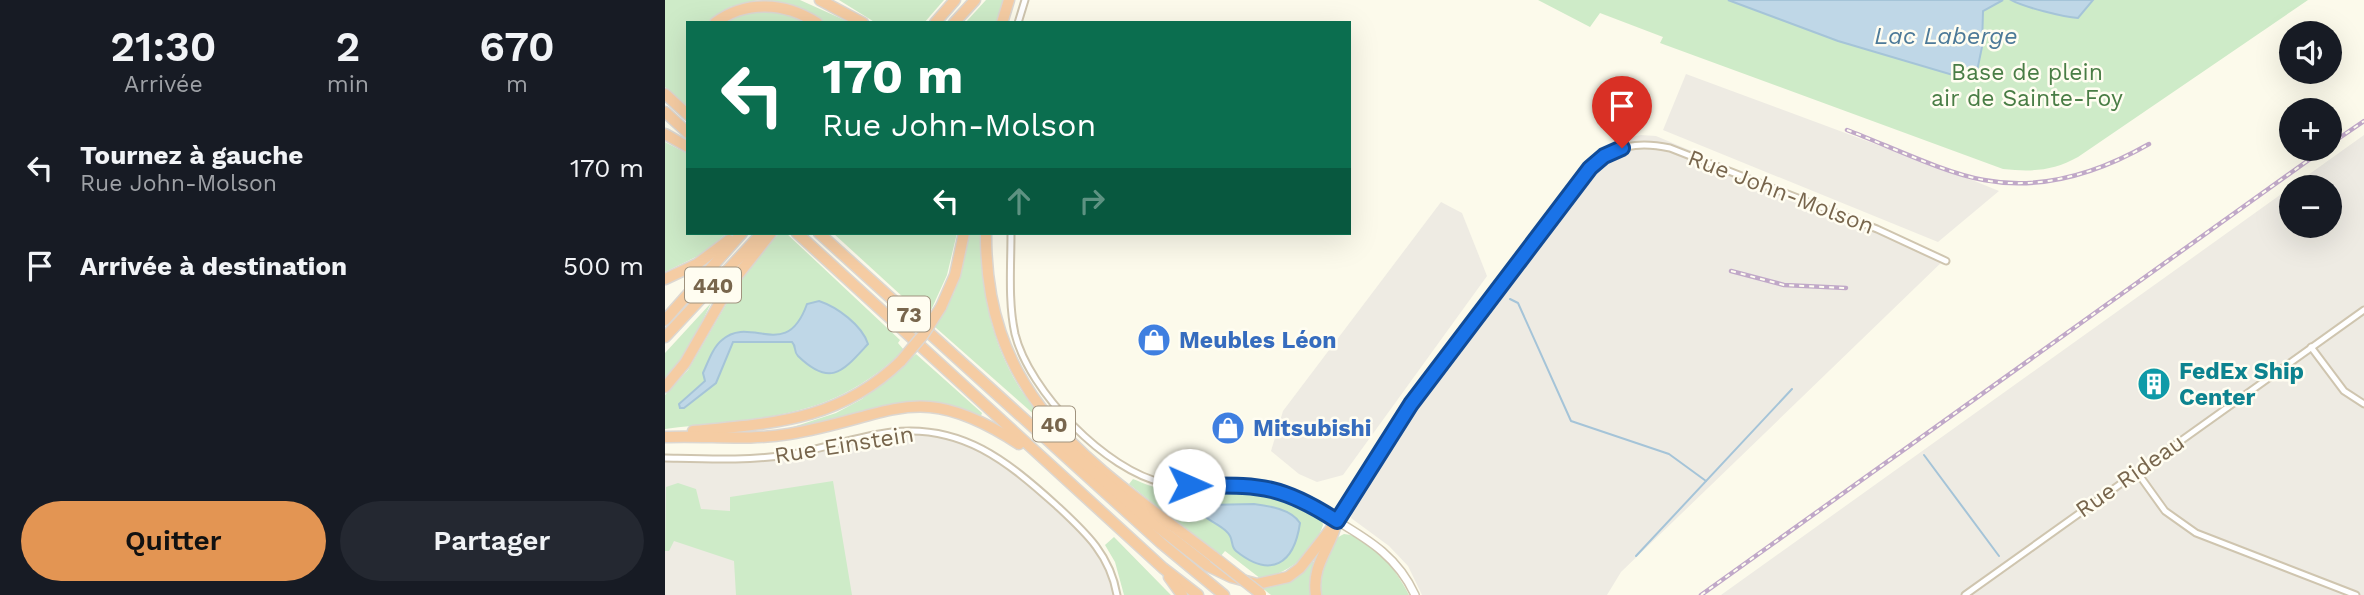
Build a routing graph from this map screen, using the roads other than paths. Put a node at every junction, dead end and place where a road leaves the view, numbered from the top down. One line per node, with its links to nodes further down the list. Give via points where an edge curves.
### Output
1 (820, 0): 8 (highway)
2 (955, 0): 9 (highway)
3 (975, 0): 10 (highway)
4 (1009, 0): 11 (highway)
5 (1025, 0): 12 (street)
6 (718, 21): 7 (highway, via 732,10 758,4 792,10)
7 (813, 21)
8 (859, 21)
9 (937, 21)
10 (956, 21)
11 (1003, 21)
12 (1019, 21)
13 (665, 94): 15 (highway)
14 (665, 112): 16 (highway)
15 (686, 113)
16 (686, 131)
17 (665, 134): 18 (highway)
18 (686, 146)
19 (737, 235): 29 (highway, via 697,264)
20 (738, 235): 31 (highway, 440)
21 (760, 235): 32 (highway, 440)
22 (769, 235): 35 (highway, via 730,285 685,363)
23 (799, 235): 39 (highway, 40)
24 (821, 235): 34 (highway, 73)
25 (964, 235): 37 (highway, bridge, via 954,275 923,335 901,361 860,394 814,414 780,422)
26 (986, 235): 43 (highway, 40, bridge, via 996,322 1010,360 1031,396 1089,456)
27 (1011, 235): 41 (street, via 1013,321 1024,359 1040,386 1117,464 1168,483 1273,488 1293,494)
28 (1946, 261): 41 (street, Rue John-Molson, via 1877,229 1669,148 1635,144 1617,149 1590,168 1411,404)
29 (665, 279)
30 (2364, 310): 33 (street, Rue Rideau)
31 (665, 320)
32 (665, 337)
33 (2311, 347): 36 (street, via 2344,391); 40 (street, Rue Rideau)
34 (949, 350): 41 (highway, via 1144,516 1208,566 1230,577 1257,584 1288,577); 47 (highway, 73)
35 (665, 387)
36 (2364, 404)
37 (665, 436): 39 (highway, via 778,436 893,408 935,406 977,419)
38 (665, 458): 44 (street, Rue Einstein, via 769,457 894,432 957,438 1014,467 1087,533 1107,561)
39 (1043, 459): 42 (highway, 40)
40 (2137, 472): 50 (street, Rue Rideau); 51 (street, via 2165,511 2187,528)
41 (1337, 521): 48 (highway, via 1319,559); 49 (street, via 1393,559)
42 (1163, 568): 45 (highway); 46 (highway, 40)
43 (1262, 594)
44 (1117, 595)
45 (1182, 595)
46 (1198, 595)
47 (1224, 595)
48 (1316, 595)
49 (1415, 595)
50 (1965, 595)
51 (2356, 595)

